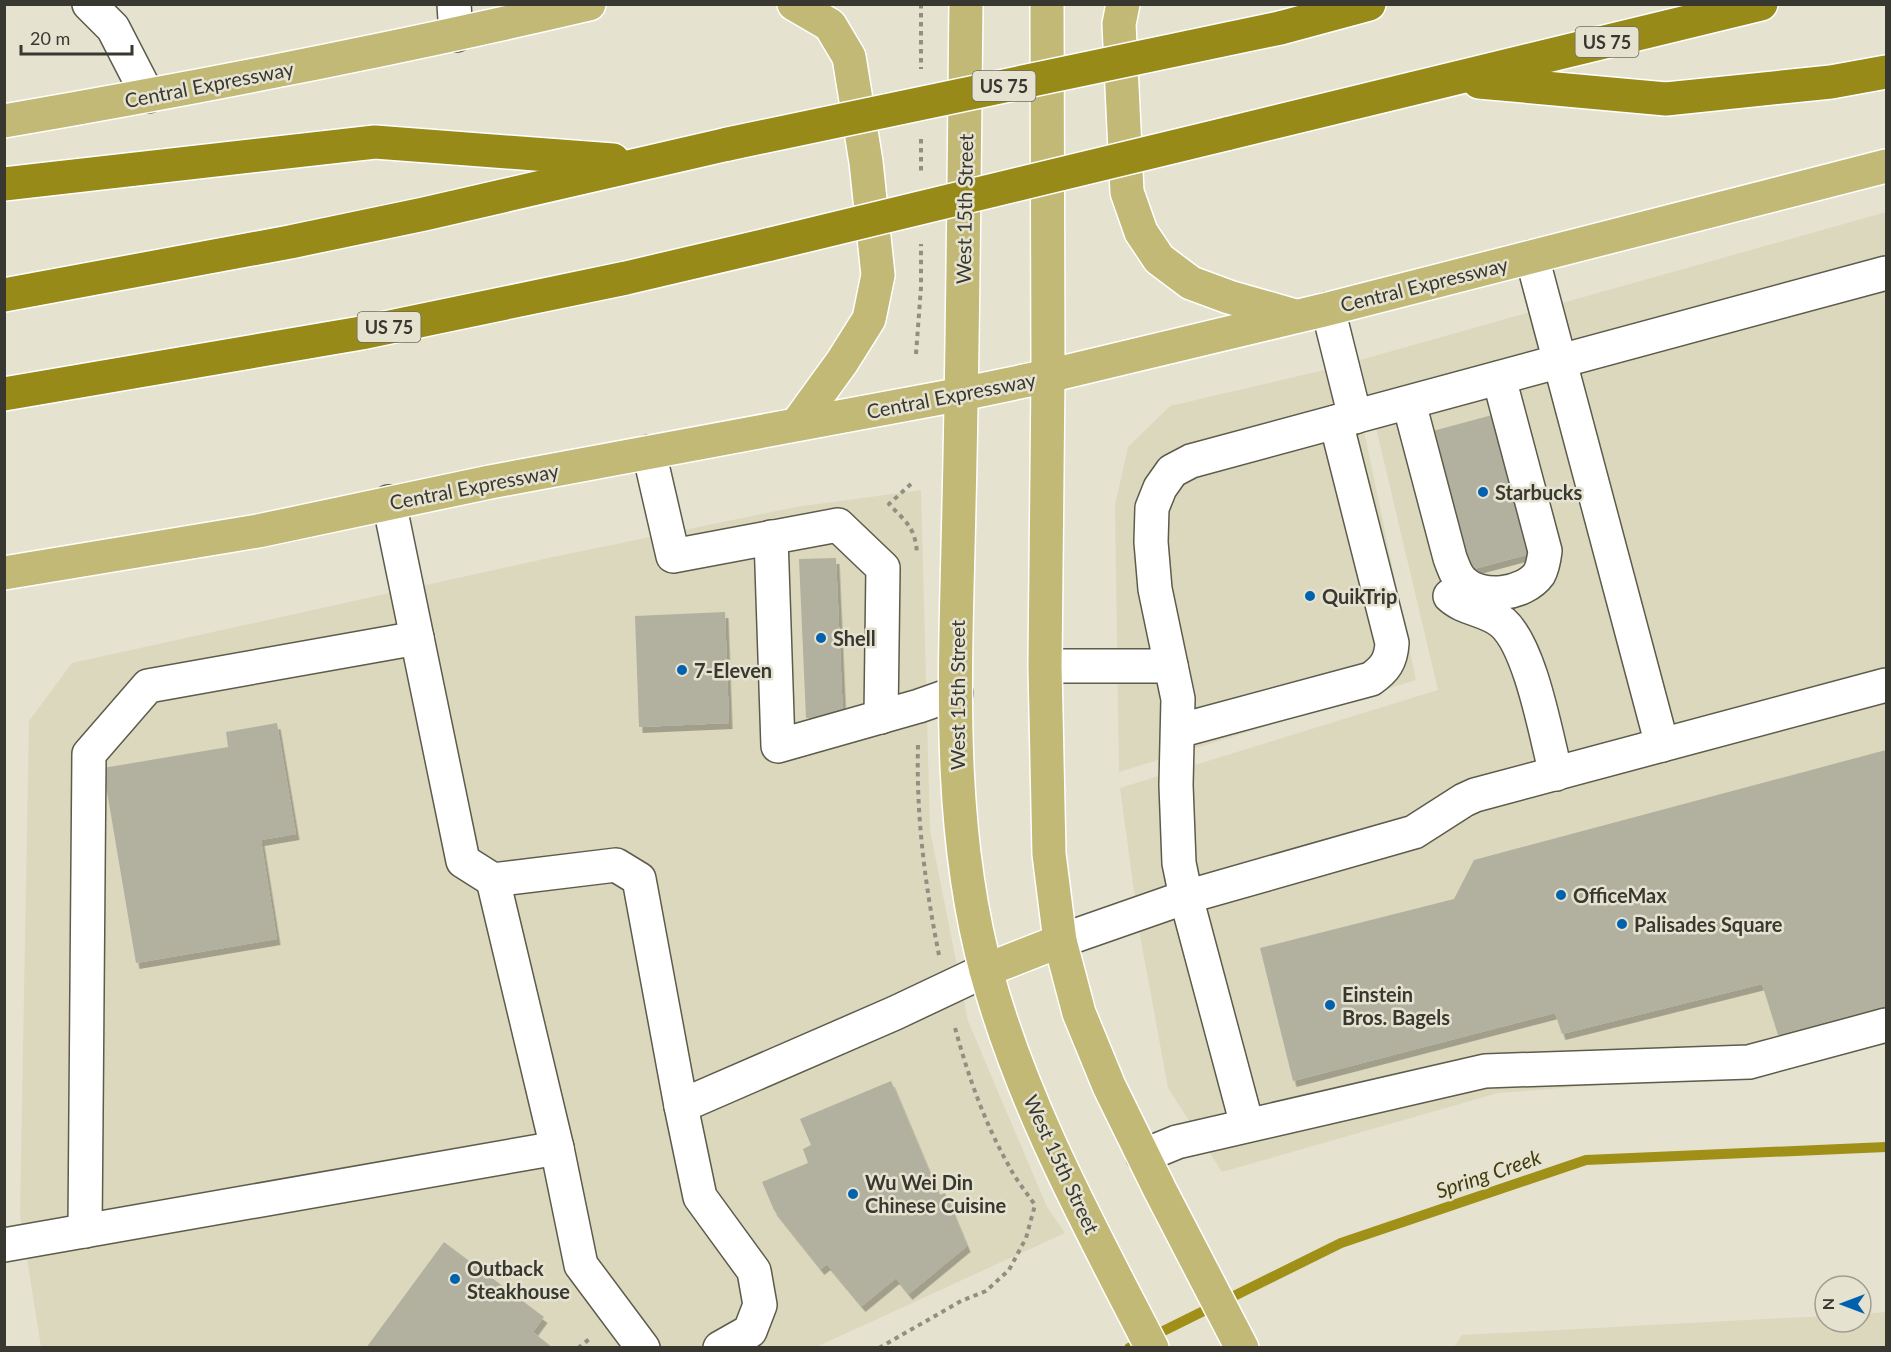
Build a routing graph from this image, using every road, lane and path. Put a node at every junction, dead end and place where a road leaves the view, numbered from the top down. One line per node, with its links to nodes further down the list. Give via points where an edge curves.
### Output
1 (89, 4): 13 (lane, via 113,28)
2 (590, 4): 9 (main road, Central Expressway)
3 (794, 4): 30 (main road, via 830,25 849,57 866,162 878,275 869,319)
4 (966, 4): 27 (main road, West 15th Street)
5 (1047, 4): 24 (main road)
6 (1123, 4): 22 (main road, via 1119,24 1127,192 1141,232 1159,259 1191,283)
7 (1369, 4): 15 (highway, US 75, bridge, via 1280,28)
8 (1761, 4): 12 (highway, US 75)
9 (526, 12): 10 (main road, Central Expressway)
10 (455, 20): 13 (main road, Central Expressway)
11 (1887, 72): 12 (highway, via 1831,82 1666,99)
12 (1453, 79): 26 (highway, US 75, bridge, via 615,281 361,333)
13 (148, 96): 14 (main road, Central Expressway)
14 (4, 120)
15 (645, 163): 17 (highway, via 375,142); 20 (highway, US 75, via 424,214)
16 (1887, 166): 18 (main road, Central Expressway)
17 (4, 184)
18 (1532, 256): 21 (main road, Central Expressway); 23 (lane)
19 (1887, 273): 23 (lane)
20 (4, 295)
21 (1328, 309): 22 (main road, Central Expressway); 29 (lane)
22 (1294, 316): 24 (main road, Central Expressway)
23 (1560, 361): 25 (lane); 42 (lane)
24 (1048, 376): 27 (main road, Central Expressway); 36 (main road)
25 (1499, 378): 28 (lane); 28 (lane, via 1545,551 1538,575 1509,591 1475,590 1456,574)
26 (4, 394)
27 (962, 394): 30 (main road, Central Expressway); 39 (main road, West 15th Street)
28 (1399, 405): 29 (lane); 43 (lane, via 1429,562 1445,592 1466,607 1504,624 1518,643 1528,666)
29 (1345, 420): 37 (lane, via 1191,461 1172,471 1152,508 1151,542 1155,589); 41 (lane, via 1392,643 1391,658 1371,679)
30 (797, 424): 31 (main road, Central Expressway)
31 (650, 452): 32 (main road, Central Expressway); 33 (lane, via 673,556)
32 (389, 502): 34 (main road, Central Expressway, via 258,531); 35 (lane)
33 (771, 537): 40 (lane, via 838,525 882,568); 40 (lane, via 778,746)
34 (4, 573)
35 (417, 638): 44 (lane, via 462,861); 54 (lane, via 148,686 89,754)
36 (1045, 666): 37 (lane); 46 (main road, via 1049,854)
37 (1171, 666): 41 (lane, via 1178,699)
38 (1887, 685): 42 (lane)
39 (956, 693): 40 (lane); 47 (main road, West 15th Street, via 957,776 967,882)
40 (881, 717)
41 (1178, 731): 45 (lane, via 1179,863)
42 (1662, 745): 43 (lane)
43 (1556, 774): 45 (lane, via 1475,795 1414,832)
44 (493, 880): 49 (lane, via 616,865 639,879); 51 (lane)
45 (1186, 897): 46 (lane); 50 (lane)
46 (1060, 941): 47 (main road); 52 (main road, via 1079,1013)
47 (986, 970): 49 (lane); 59 (main road, West 15th Street, via 1000,1020 1041,1125)
48 (1887, 1025): 50 (lane, via 1749,1062 1485,1071)
49 (681, 1106): 57 (lane, via 700,1197 754,1271 760,1305 750,1331)
50 (1247, 1125): 52 (lane, via 1177,1142)
51 (557, 1148): 54 (lane); 56 (lane, via 581,1265)
52 (1143, 1156): 60 (main road)
53 (1035, 1204): 58 (path, via 1026,1238 1009,1270 994,1284)
54 (85, 1232): 55 (lane)
55 (4, 1245)
56 (643, 1347)
57 (720, 1347)
58 (879, 1347)
59 (1152, 1347)
60 (1242, 1347)

